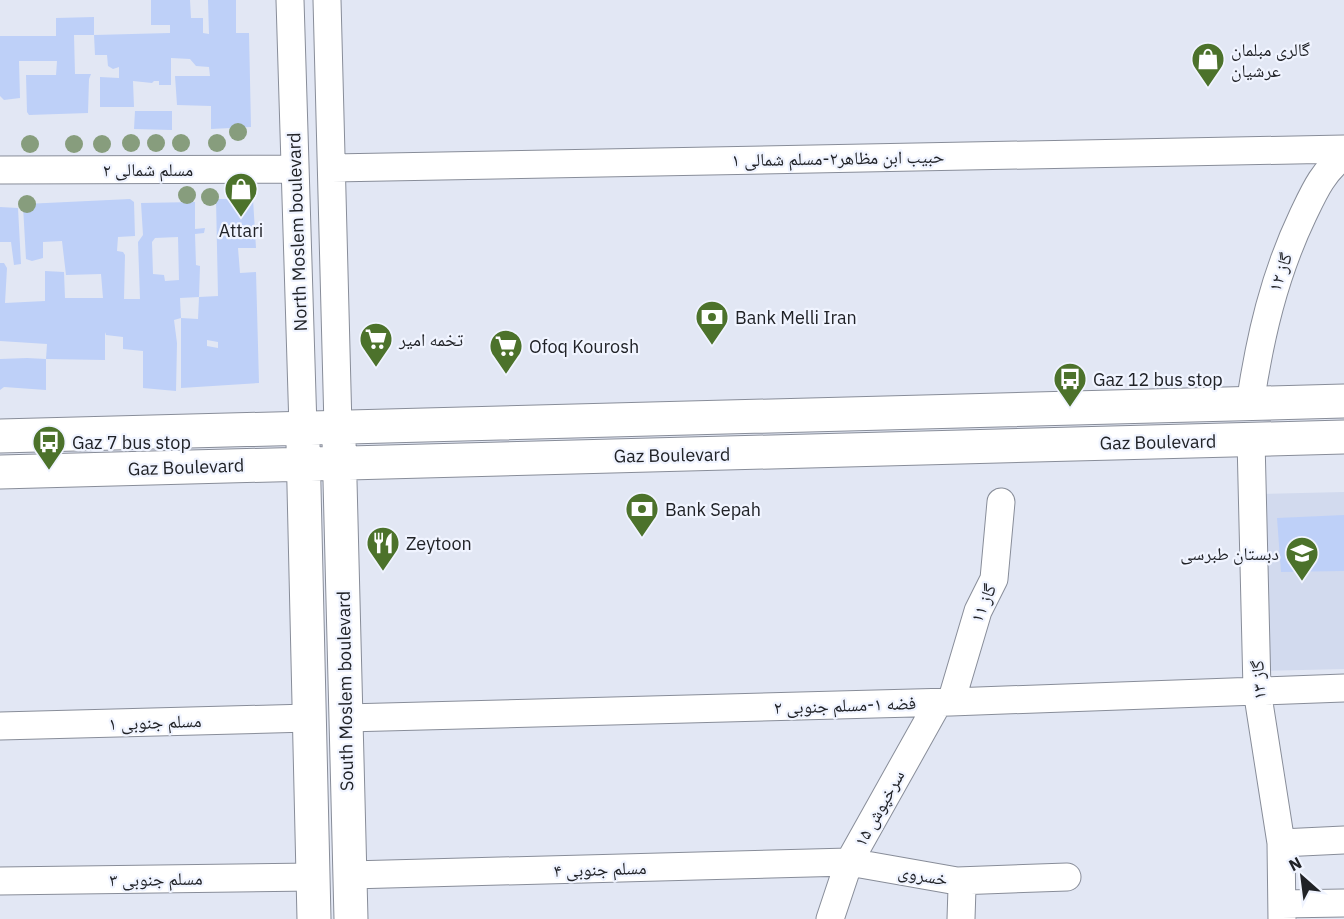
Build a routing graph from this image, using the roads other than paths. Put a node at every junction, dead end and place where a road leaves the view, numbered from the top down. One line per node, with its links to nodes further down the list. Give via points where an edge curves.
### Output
1 (290, 0): 6 (street, North Moslem boulevard)
2 (327, 0): 5 (street, North Moslem boulevard)
3 (1344, 148): 5 (street, حبیب ابن مظاهر۲-مسلم شمالی ۱)
4 (1344, 156): 9 (street, گاز ۱۲, via 1329,167 1312,195 1278,272 1262,329)
5 (332, 168): 10 (street, North Moslem boulevard)
6 (295, 169): 7 (street, مسلم شمالی ۲); 11 (street, North Moslem boulevard)
7 (0, 170)
8 (1344, 401): 9 (main road, Gaz Boulevard)
9 (1250, 404): 10 (main road, Gaz Boulevard)
10 (338, 427): 11 (main road, Gaz Boulevard); 15 (main road, North Moslem boulevard)
11 (303, 428): 12 (main road, Gaz Boulevard); 16 (main road, North Moslem boulevard)
12 (0, 436)
13 (1344, 437): 14 (main road, Gaz Boulevard)
14 (1251, 440): 15 (main road, Gaz Boulevard); 20 (street, گاز ۱۳)
15 (340, 463): 16 (main road, Gaz Boulevard); 23 (main road, South Moslem boulevard)
16 (304, 464): 17 (main road, Gaz Boulevard); 22 (main road, South Moslem boulevard)
17 (0, 472)
18 (1001, 502): 21 (street, گاز ۱۱, via 994,579 978,611)
19 (1344, 688): 20 (street, فضه ۱-مسلم جنوبی ۲)
20 (1257, 690): 21 (street, فضه ۱-مسلم جنوبی ۲); 26 (street, گاز ۱۳)
21 (945, 702): 23 (street, فضه ۱-مسلم جنوبی ۲); 27 (street, سرخپوش ۱۵)
22 (309, 718): 24 (street, ۱ مسلم جنوبی); 29 (main road, South Moslem boulevard)
23 (346, 718): 28 (main road, South Moslem boulevard)
24 (0, 726)
25 (1344, 840): 26 (street)
26 (1281, 843): 34 (street, گاز ۱۳)
27 (849, 862): 28 (street, مسلم جنوبی ۴); 31 (street, خسروی); 37 (street, سرخپوش ۱۵)
28 (350, 876): 36 (main road, South Moslem boulevard)
29 (313, 877): 32 (street, مسلم جنوبی ۳); 35 (main road, South Moslem boulevard)
30 (1067, 877): 31 (street)
31 (957, 880): 38 (street, خسروی, via 962,888)
32 (0, 881)
33 (1344, 903): 34 (street)
34 (1282, 911)
35 (314, 919)
36 (351, 919)
37 (830, 919)
38 (960, 919)

